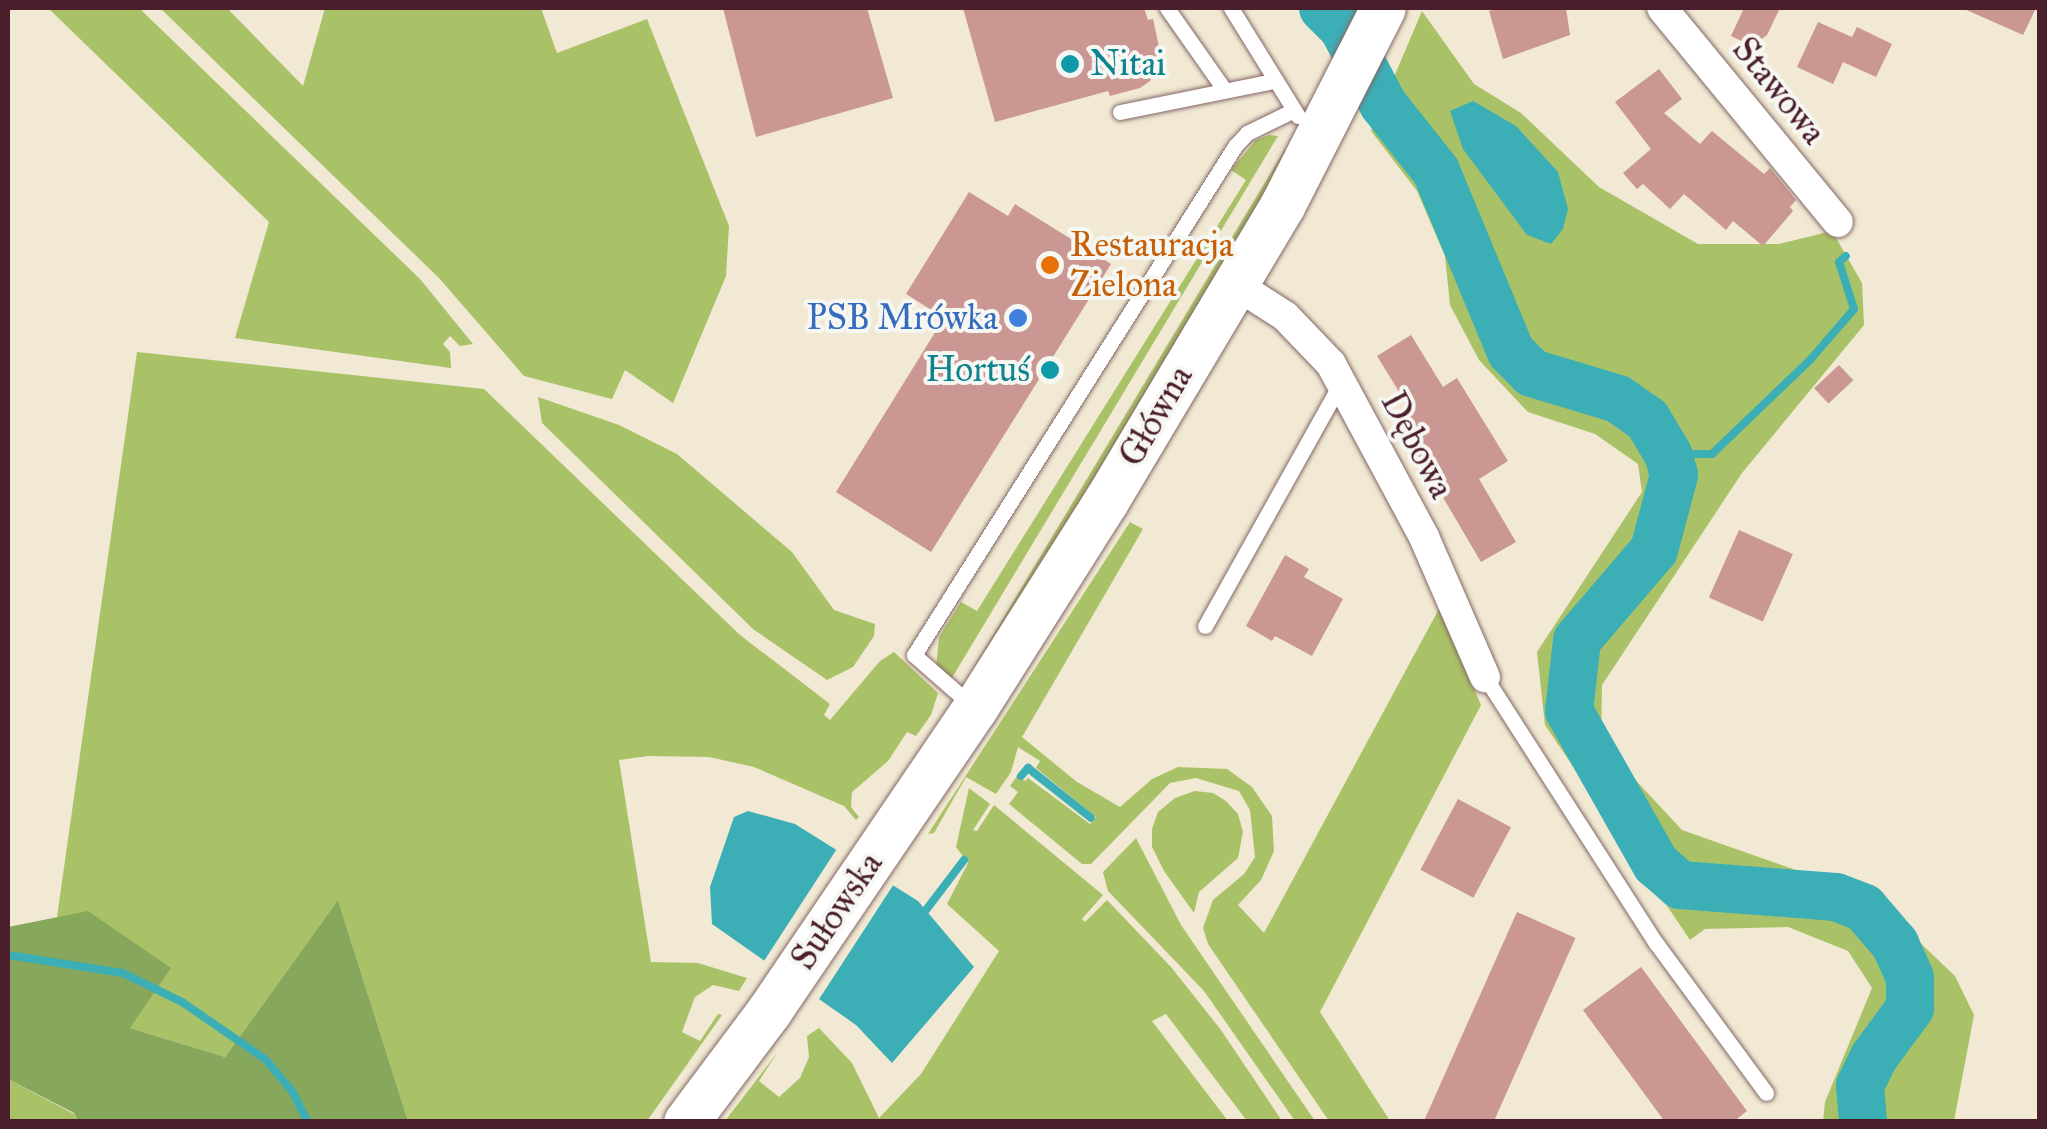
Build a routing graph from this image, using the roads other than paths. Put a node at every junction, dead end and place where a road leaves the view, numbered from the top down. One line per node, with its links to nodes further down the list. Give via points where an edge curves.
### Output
1 (1167, 8): 6 (lane)
2 (1231, 8): 5 (lane)
3 (1383, 8): 8 (main road, Główna)
4 (1662, 8): 9 (street, Stawowa)
5 (1274, 80): 6 (lane); 8 (lane)
6 (1224, 89): 7 (lane)
7 (1120, 112)
8 (1319, 112): 10 (main road, Główna); 14 (lane, via 1247,133 1234,146 914,655 931,675)
9 (1838, 222)
10 (1235, 284): 11 (street, Dębowa, via 1285,316); 14 (main road, Główna)
11 (1342, 381): 12 (lane); 13 (street, Dębowa, via 1424,538)
12 (1205, 626)
13 (1485, 677): 15 (lane, via 1656,942)
14 (978, 702): 16 (main road, Sułowska)
15 (1766, 1093)
16 (686, 1122)

